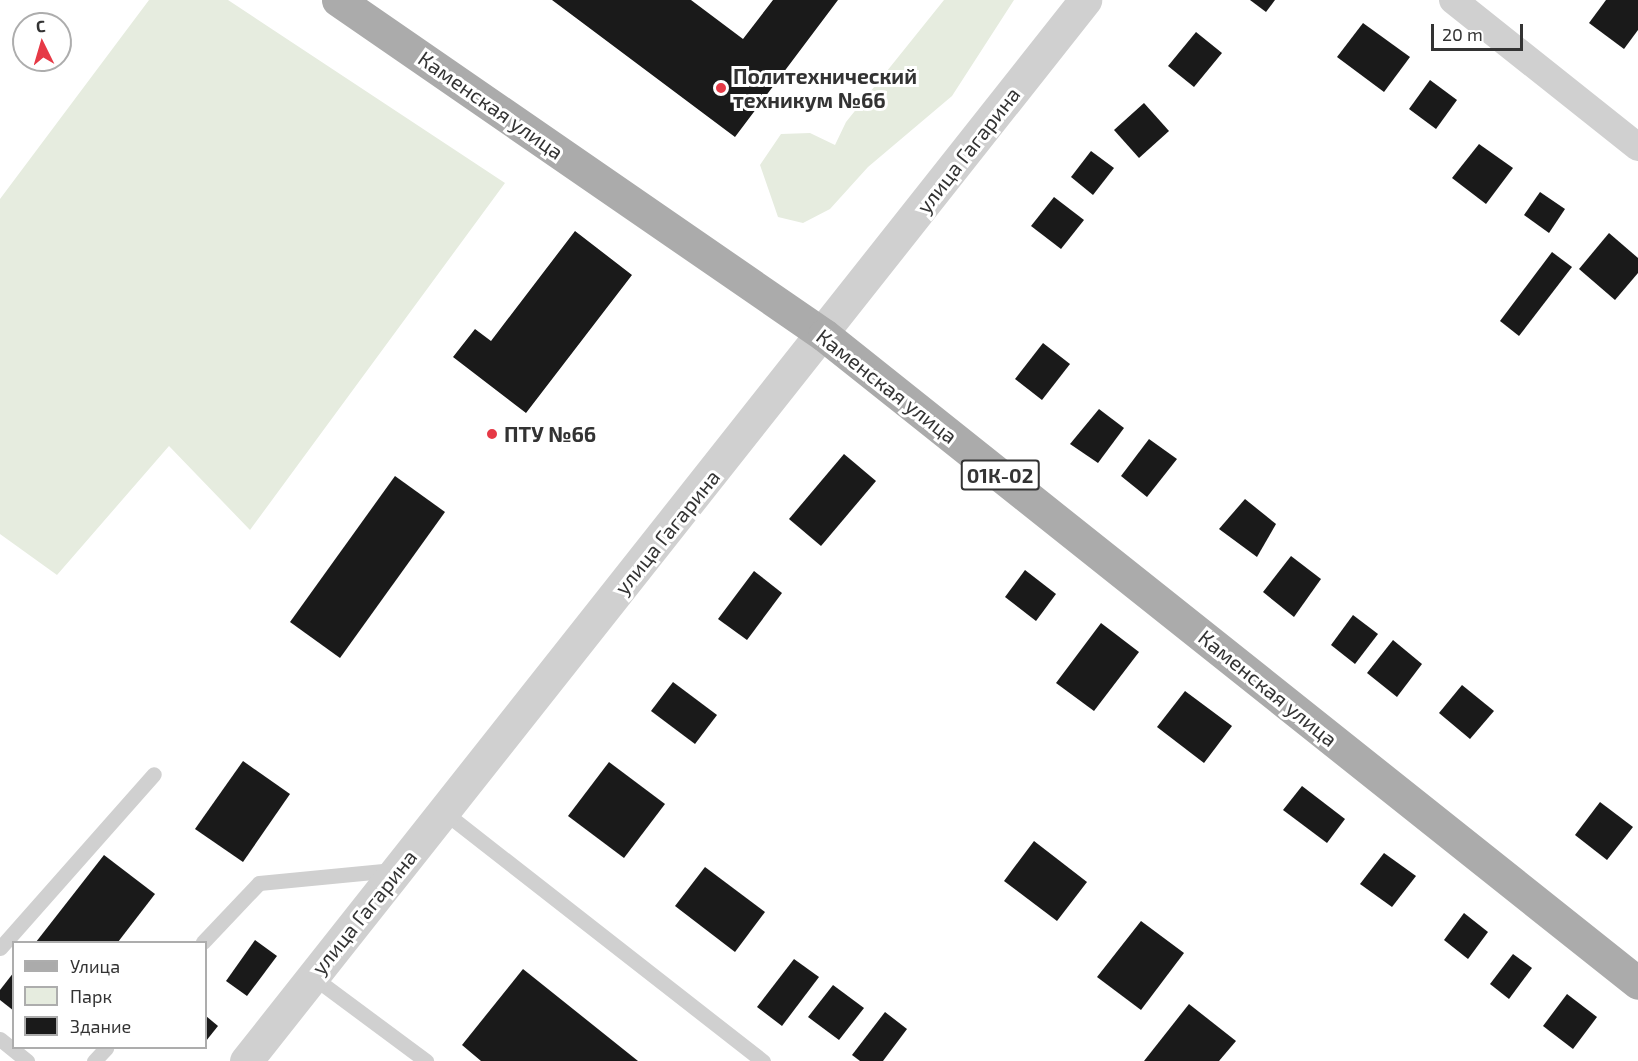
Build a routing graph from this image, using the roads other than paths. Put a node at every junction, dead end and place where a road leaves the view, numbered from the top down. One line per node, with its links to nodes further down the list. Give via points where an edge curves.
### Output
1 (338, 0): 5 (main road, Каменская улица / 01К-02)
2 (1084, 0): 5 (street, улица Гагарина)
3 (1453, 0): 4 (street)
4 (1638, 147)
5 (824, 335): 7 (street, улица Гагарина); 12 (main road, Каменская улица / 01К-02)
6 (154, 774): 10 (lane)
7 (444, 812): 8 (street, улица Гагарина); 21 (lane)
8 (399, 869): 9 (lane, via 258,883); 11 (street, улица Гагарина)
9 (204, 941)
10 (0, 948)
11 (313, 977): 19 (street, улица Гагарина); 20 (lane)
12 (1638, 983)
13 (0, 1039): 15 (lane)
14 (12, 1049): 17 (lane)
15 (12, 1049)
16 (104, 1049): 18 (lane)
17 (27, 1061)
18 (94, 1061)
19 (246, 1061)
20 (426, 1061)
21 (763, 1061)

